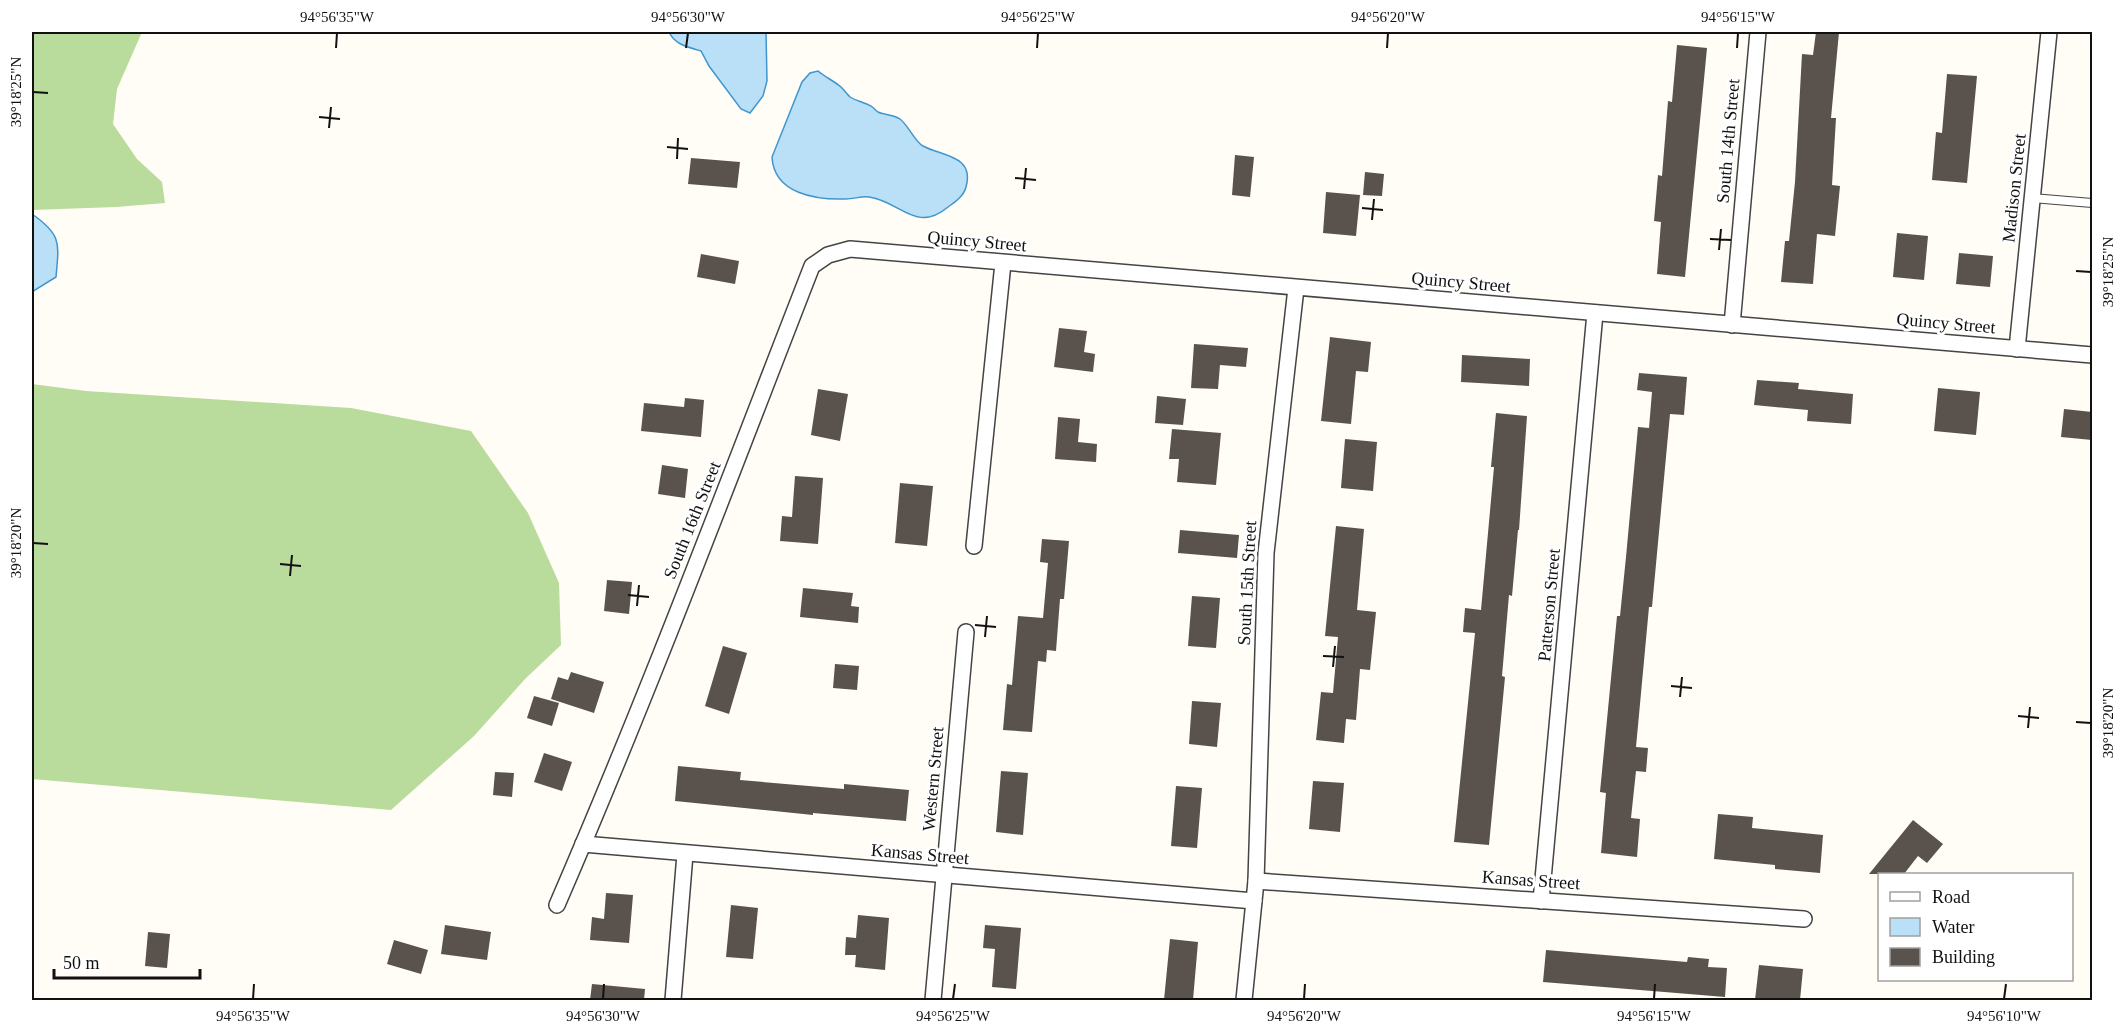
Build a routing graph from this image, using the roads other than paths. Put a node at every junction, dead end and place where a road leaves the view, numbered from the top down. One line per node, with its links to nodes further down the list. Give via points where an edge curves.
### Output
1 (1758, 32): 9 (street, South 14th Street)
2 (2049, 32): 3 (street, Madison Street)
3 (2032, 198): 4 (lane); 10 (street, Madison Street)
4 (2092, 203)
5 (828, 255): 6 (street, Quincy Street, via 850,249); 14 (street, South 16th Street, via 812,266)
6 (1003, 263): 7 (street, Quincy Street); 12 (street)
7 (1296, 288): 8 (street, Quincy Street); 17 (street, South 15th Street, via 1266,553)
8 (1595, 313): 9 (street, Quincy Street); 19 (street, Patterson Street)
9 (1732, 325): 10 (street, Quincy Street)
10 (2017, 349): 11 (street, Quincy Street)
11 (2092, 355)
12 (975, 546)
13 (966, 632): 16 (street, Western Street)
14 (583, 844): 15 (street, Kansas Street); 20 (street, South 16th Street)
15 (685, 854): 16 (street, Kansas Street); 22 (street)
16 (943, 876): 18 (street, Kansas Street); 23 (street, Western Street)
17 (1256, 881): 18 (street, South 15th Street); 19 (street, Kansas Street)
18 (1254, 901): 24 (street)
19 (1542, 901): 21 (street, Kansas Street)
20 (557, 905)
21 (1804, 919)
22 (674, 1000)
23 (933, 1000)
24 (1244, 1000)

